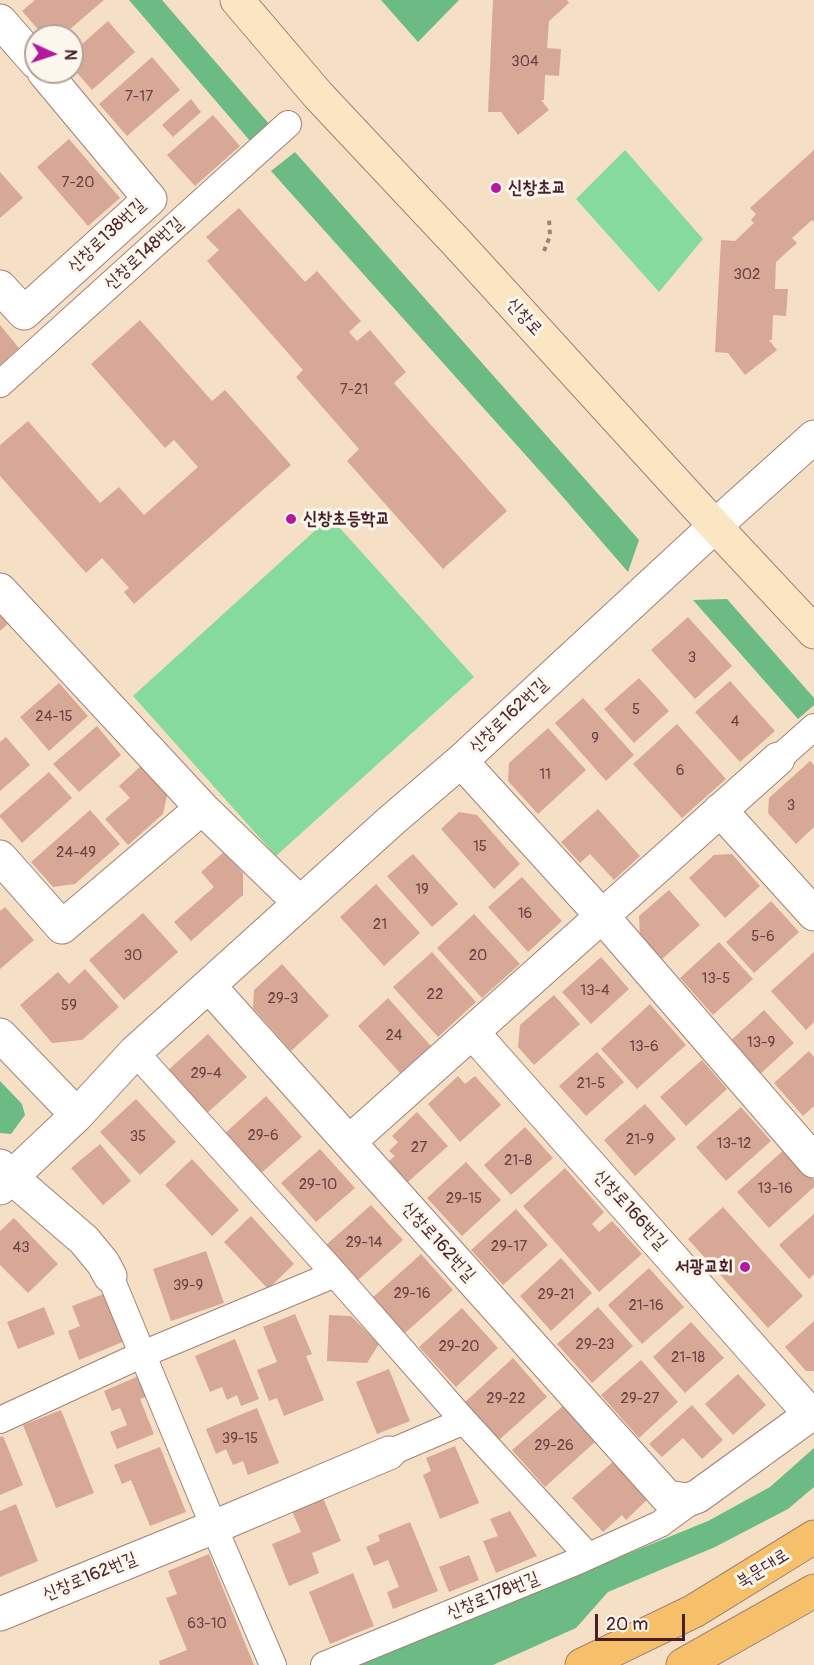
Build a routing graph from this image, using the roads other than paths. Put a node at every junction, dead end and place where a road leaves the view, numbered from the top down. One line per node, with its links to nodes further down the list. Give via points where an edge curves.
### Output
1 (237, 0): 9 (main road, 신창로, via 318,95)
2 (0, 21): 3 (street)
3 (24, 49)
4 (54, 84): 6 (street, 신창로138번길, via 150,199 24,313)
5 (288, 124): 7 (street, 신창로148번길)
6 (0, 287)
7 (0, 384)
8 (814, 437): 9 (street, 신창로162번길)
9 (715, 526): 11 (main road, 신창로); 14 (street, 신창로162번길)
10 (0, 590): 15 (street)
11 (814, 632)
12 (814, 727): 13 (street)
13 (778, 759): 16 (street)
14 (461, 761): 18 (street, 신창로162번길); 20 (street)
15 (202, 808): 17 (street, via 62,927); 18 (street)
16 (720, 810): 19 (street); 20 (street)
17 (0, 857)
18 (300, 903): 21 (street, 신창로162번길)
19 (814, 914)
20 (602, 916): 22 (street); 27 (street)
21 (209, 986): 24 (street, 신창로162번길); 26 (street, 신창로162번길)
22 (472, 1032): 26 (street); 32 (street, 신창로166번길)
23 (0, 1035): 25 (street)
24 (135, 1052): 25 (street, 신창로162번길); 29 (street)
25 (77, 1115): 28 (street, 신창로162번길)
26 (348, 1142): 36 (street, 신창로162번길)
27 (814, 1161)
28 (4, 1177): 30 (street, 신창로162번길, via 84,1240)
29 (335, 1274): 31 (street); 34 (street)
30 (110, 1276): 31 (street, 신창로162번길)
31 (143, 1354): 33 (street); 37 (street, 신창로162번길)
32 (813, 1413): 36 (street, 신창로178번길)
33 (0, 1420)
34 (464, 1421): 35 (street); 39 (street)
35 (389, 1453): 37 (street, 신창로162번길)
36 (675, 1506): 39 (street, 신창로178번길)
37 (214, 1527): 41 (street, 신창로162번길); 42 (street, 신창로162번길)
38 (814, 1537): 44 (main road, 북문대로, via 694,1611)
39 (588, 1556): 43 (street, 신창로178번길)
40 (814, 1591): 45 (main road)
41 (0, 1614)
42 (273, 1665)
43 (324, 1665)
44 (582, 1665)
45 (683, 1665)

